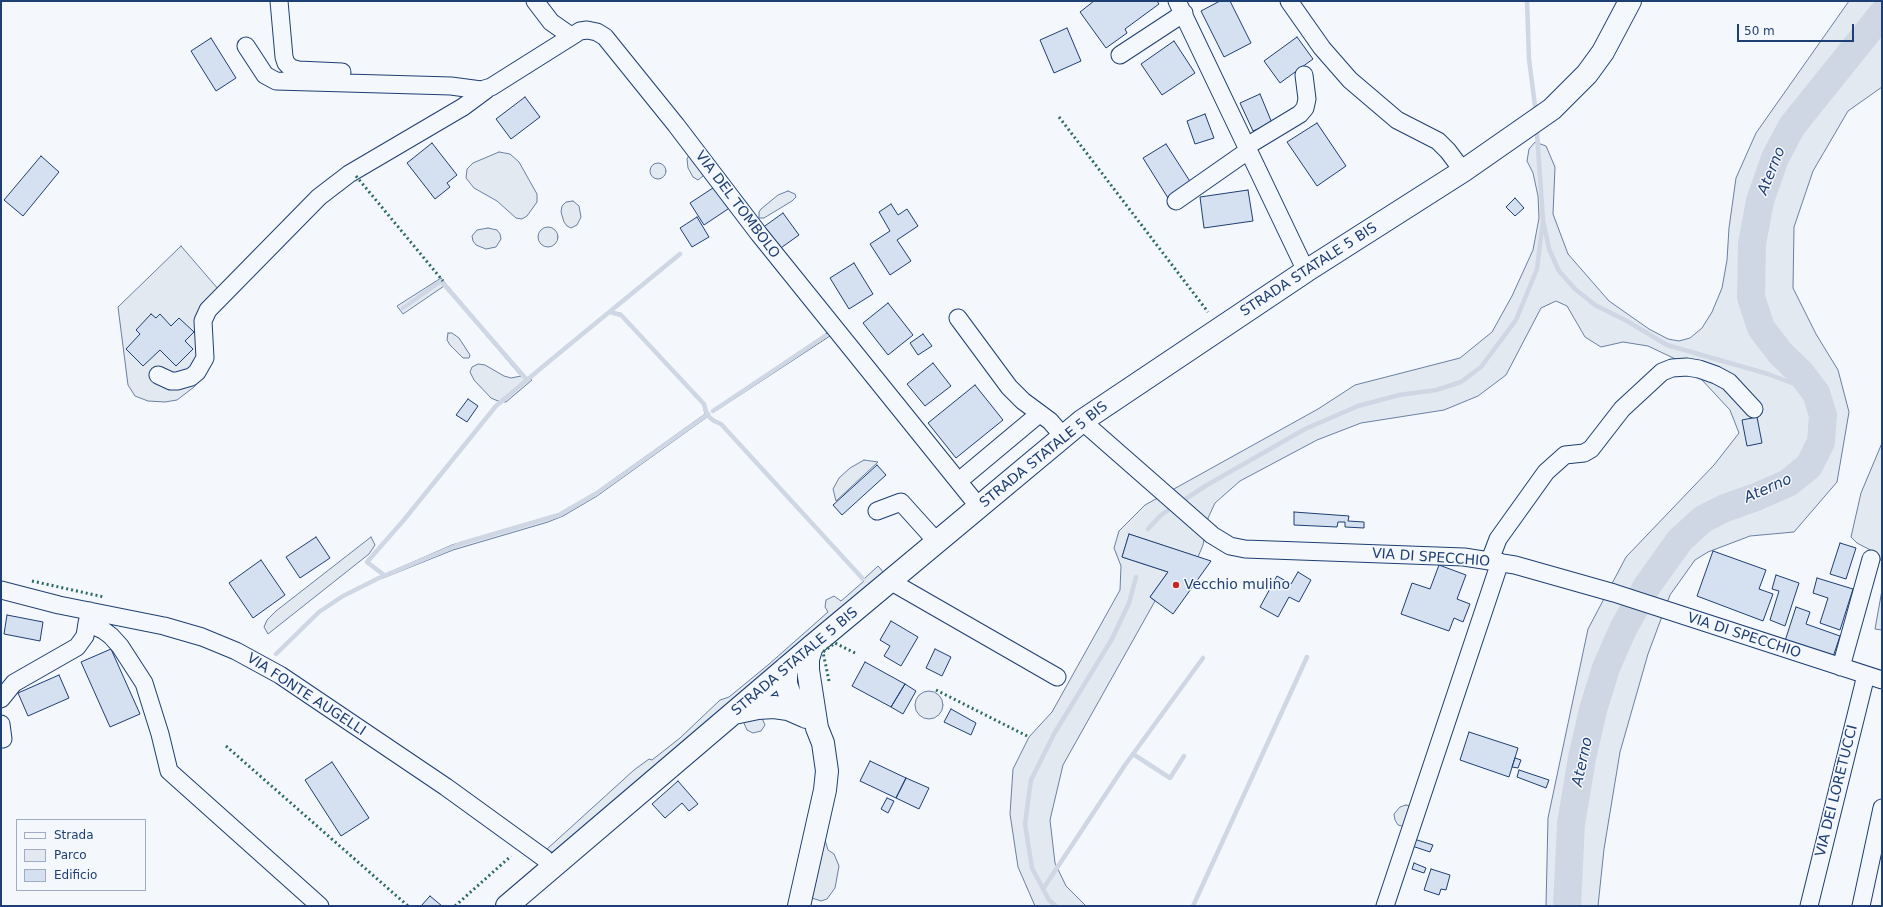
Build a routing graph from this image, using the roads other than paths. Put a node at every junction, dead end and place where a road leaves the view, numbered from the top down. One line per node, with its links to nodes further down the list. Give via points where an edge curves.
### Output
1 (279, 1): 10 (street, via 284,57 291,68 438,77)
2 (535, 1): 6 (street, via 551,22)
3 (1289, 1): 13 (street, via 1322,48 1350,80 1397,120 1438,141)
4 (1630, 1): 13 (main road, STRADA STATALE 5 BIS, via 1603,52 1570,93 1529,126)
5 (1180, 7): 8 (street); 12 (street)
6 (571, 36): 11 (street, VIA DEL TOMBOLO); 23 (street, VIA DEL TOMBOLO, via 587,30 596,32 612,44 764,240)
7 (246, 46): 10 (street, via 265,75 276,81)
8 (1120, 55)
9 (1304, 75): 12 (street, via 1307,99 1305,108 1300,114)
10 (451, 86): 11 (street)
11 (486, 90): 17 (street, VIA DEL TOMBOLO, via 349,174 319,197 208,310 203,321 205,358 197,372 191,377 177,381)
12 (1248, 148): 14 (street); 15 (street)
13 (1463, 171): 15 (main road, STRADA STATALE 5 BIS)
14 (1176, 202)
15 (1306, 271): 20 (main road, STRADA STATALE 5 BIS)
16 (958, 318): 19 (street, via 1009,387)
17 (158, 375)
18 (1754, 409): 27 (street, via 1729,382 1716,374 1681,367 1665,370 1633,397 1591,449 1584,453 1565,455 1546,472 1498,539)
19 (1039, 414): 21 (street, via 1050,421); 22 (street)
20 (1082, 421): 21 (main road, STRADA STATALE 5 BIS); 27 (street, VIA DI SPECCHIO, via 1212,535 1230,546 1245,549 1457,557)
21 (1063, 436): 23 (main road, STRADA STATALE 5 BIS)
22 (966, 475)
23 (979, 507): 25 (main road, STRADA STATALE 5 BIS)
24 (877, 511): 25 (street, via 901,502)
25 (937, 542): 28 (main road, STRADA STATALE 5 BIS)
26 (1871, 559): 32 (street)
27 (1495, 561): 32 (street, VIA DI SPECCHIO, via 1614,593); 44 (street)
28 (890, 581): 31 (main road, STRADA STATALE 5 BIS); 34 (street)
29 (1, 590): 30 (street, VIA FONTE AUGELLI)
30 (89, 617): 36 (street, via 85,636 77,647 14,683); 40 (street, VIA FONTE AUGELLI, via 183,631 230,648 267,667 452,792 544,858); 41 (street, via 120,646 144,683 169,771)
31 (812, 646): 33 (main road, STRADA STATALE 5 BIS); 38 (main road, via 808,663)
32 (1841, 667): 35 (street, VIA DI SPECCHIO)
33 (786, 668): 37 (main road, STRADA STATALE 5 BIS); 38 (main road, via 801,675 808,685)
34 (1057, 677)
35 (1874, 678): 45 (street, VIA DEI LORETUCCI)
36 (1, 699)
37 (733, 714): 38 (main road, via 774,707); 40 (main road, STRADA STATALE 5 BIS)
38 (811, 714): 43 (main road, via 826,757 826,781)
39 (1882, 808): 46 (street)
40 (553, 868): 42 (main road, STRADA STATALE 5 BIS)
41 (320, 906)
42 (507, 906)
43 (799, 906)
44 (1385, 906)
45 (1808, 906)
46 (1861, 906)

